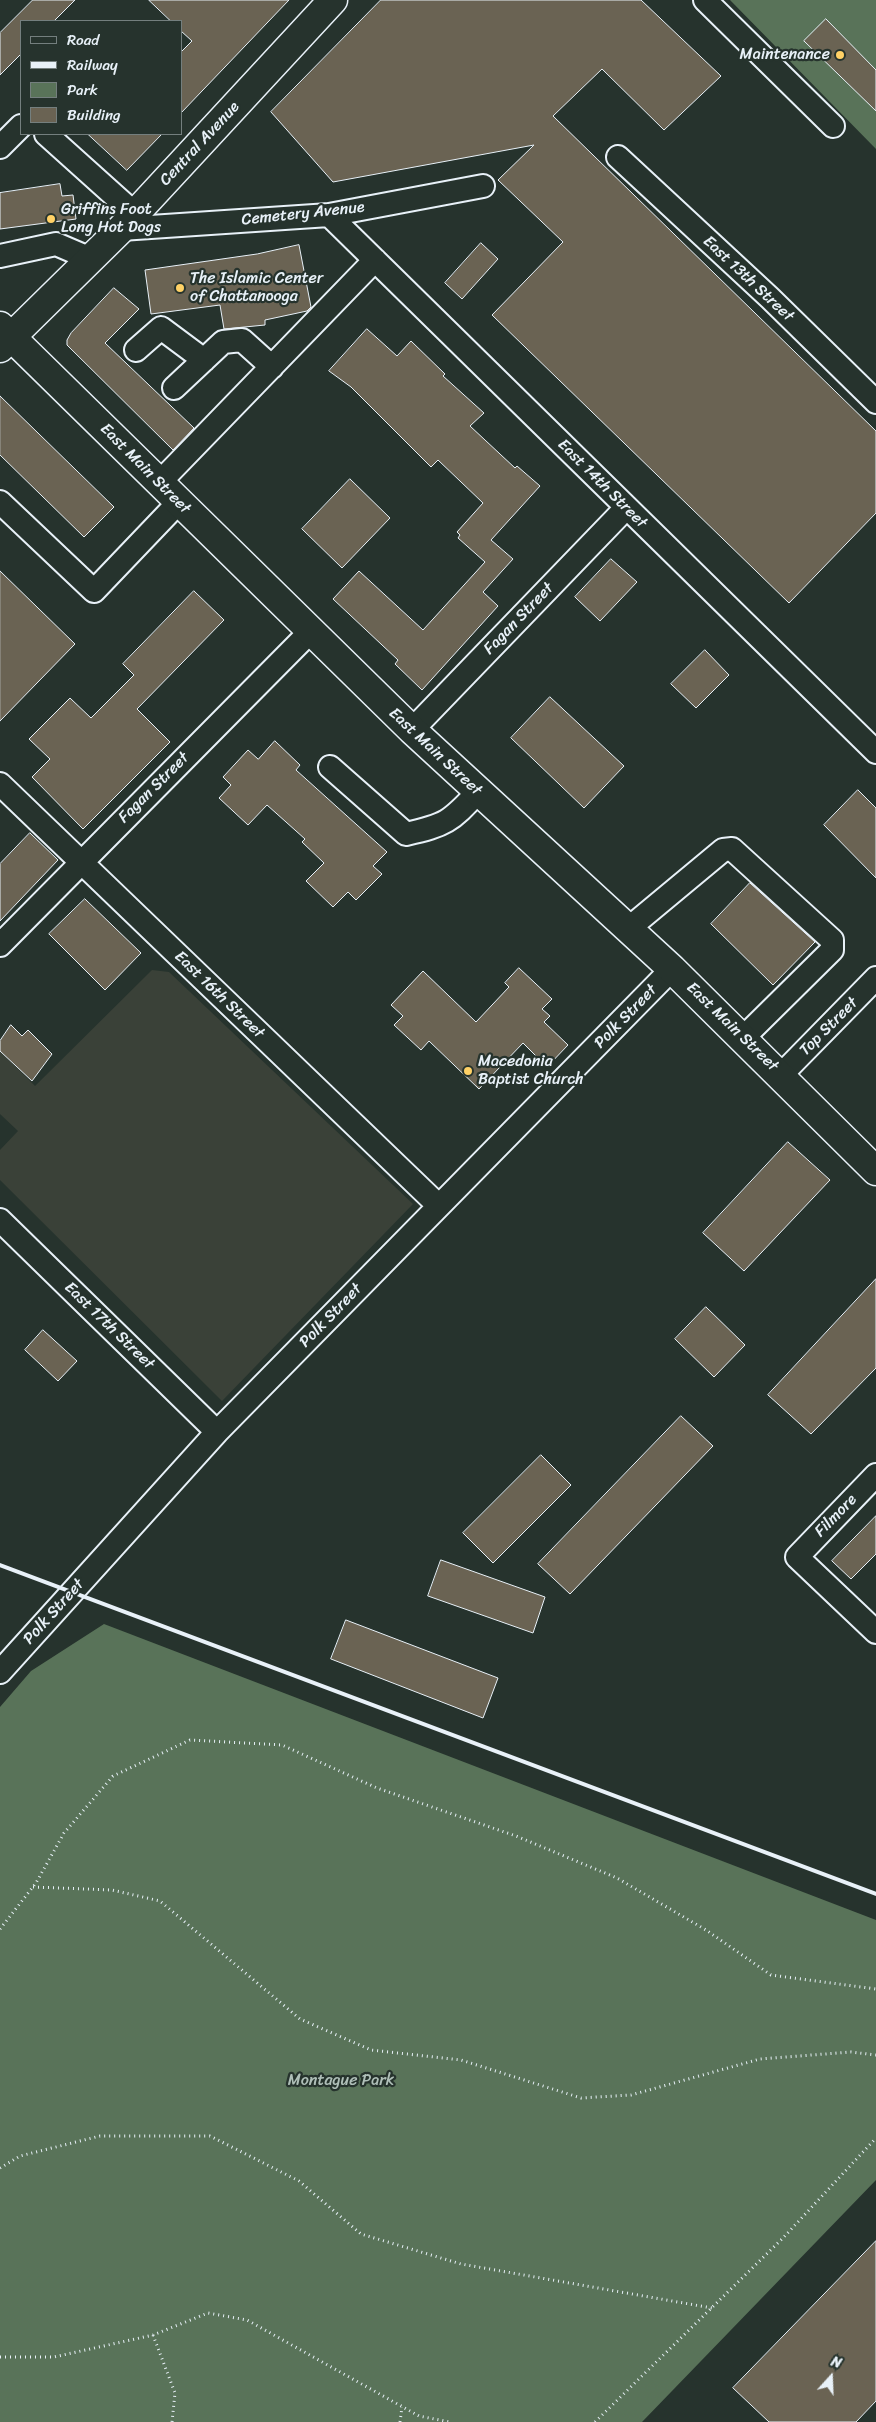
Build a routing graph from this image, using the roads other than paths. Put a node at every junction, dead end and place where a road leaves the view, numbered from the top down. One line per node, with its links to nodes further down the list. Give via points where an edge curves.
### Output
1 (333, 0): 10 (main road, Central Avenue)
2 (704, 0): 3 (street)
3 (833, 126)
4 (20, 127): 6 (street)
5 (47, 135): 10 (street)
6 (0, 147)
7 (618, 157): 19 (street, East 13th Street)
8 (483, 186): 9 (street, Cemetery Avenue)
9 (329, 215): 10 (street, Cemetery Avenue); 13 (street, East 14th Street)
10 (128, 222): 12 (main road, Central Avenue)
11 (0, 256): 12 (street, via 56,244)
12 (91, 258): 14 (main road, Central Avenue)
13 (375, 260): 17 (street); 23 (street, East 14th Street)
14 (3, 337): 20 (main road, East Main Street)
15 (136, 350): 16 (street, via 161,328)
16 (204, 360): 17 (street, via 223,342 242,340); 18 (street)
17 (272, 367): 20 (street)
18 (174, 388)
19 (876, 402)
20 (159, 483): 22 (main road, East Main Street)
21 (0, 502): 22 (street, via 94,591)
22 (179, 502): 24 (main road, East Main Street)
23 (626, 508): 25 (street, Fagan Street); 26 (street, East 14th Street)
24 (310, 632): 25 (main road, East Main Street); 30 (street, Fagan Street)
25 (412, 730): 29 (main road, East Main Street)
26 (876, 752)
27 (330, 767): 29 (street, via 406,834 433,828 452,819)
28 (0, 784): 30 (street, East 16th Street)
29 (478, 792): 31 (main road, East Main Street)
30 (80, 862): 32 (street, Fagan Street); 38 (street, East 16th Street)
31 (628, 929): 33 (main road, East Main Street); 35 (street, via 723,850 732,849 832,940 832,950)
32 (2, 938)
33 (672, 969): 35 (main road, East Main Street); 38 (street, Polk Street)
34 (876, 978): 36 (street, Top Street)
35 (743, 1038): 36 (main road, East Main Street)
36 (781, 1075): 37 (main road, East Main Street)
37 (876, 1171)
38 (439, 1206): 40 (street, Polk Street)
39 (0, 1220): 40 (street, East 17th Street)
40 (217, 1432): 43 (street, Polk Street)
41 (876, 1475): 42 (street, Filmore, via 796,1557)
42 (876, 1632)
43 (0, 1672)

